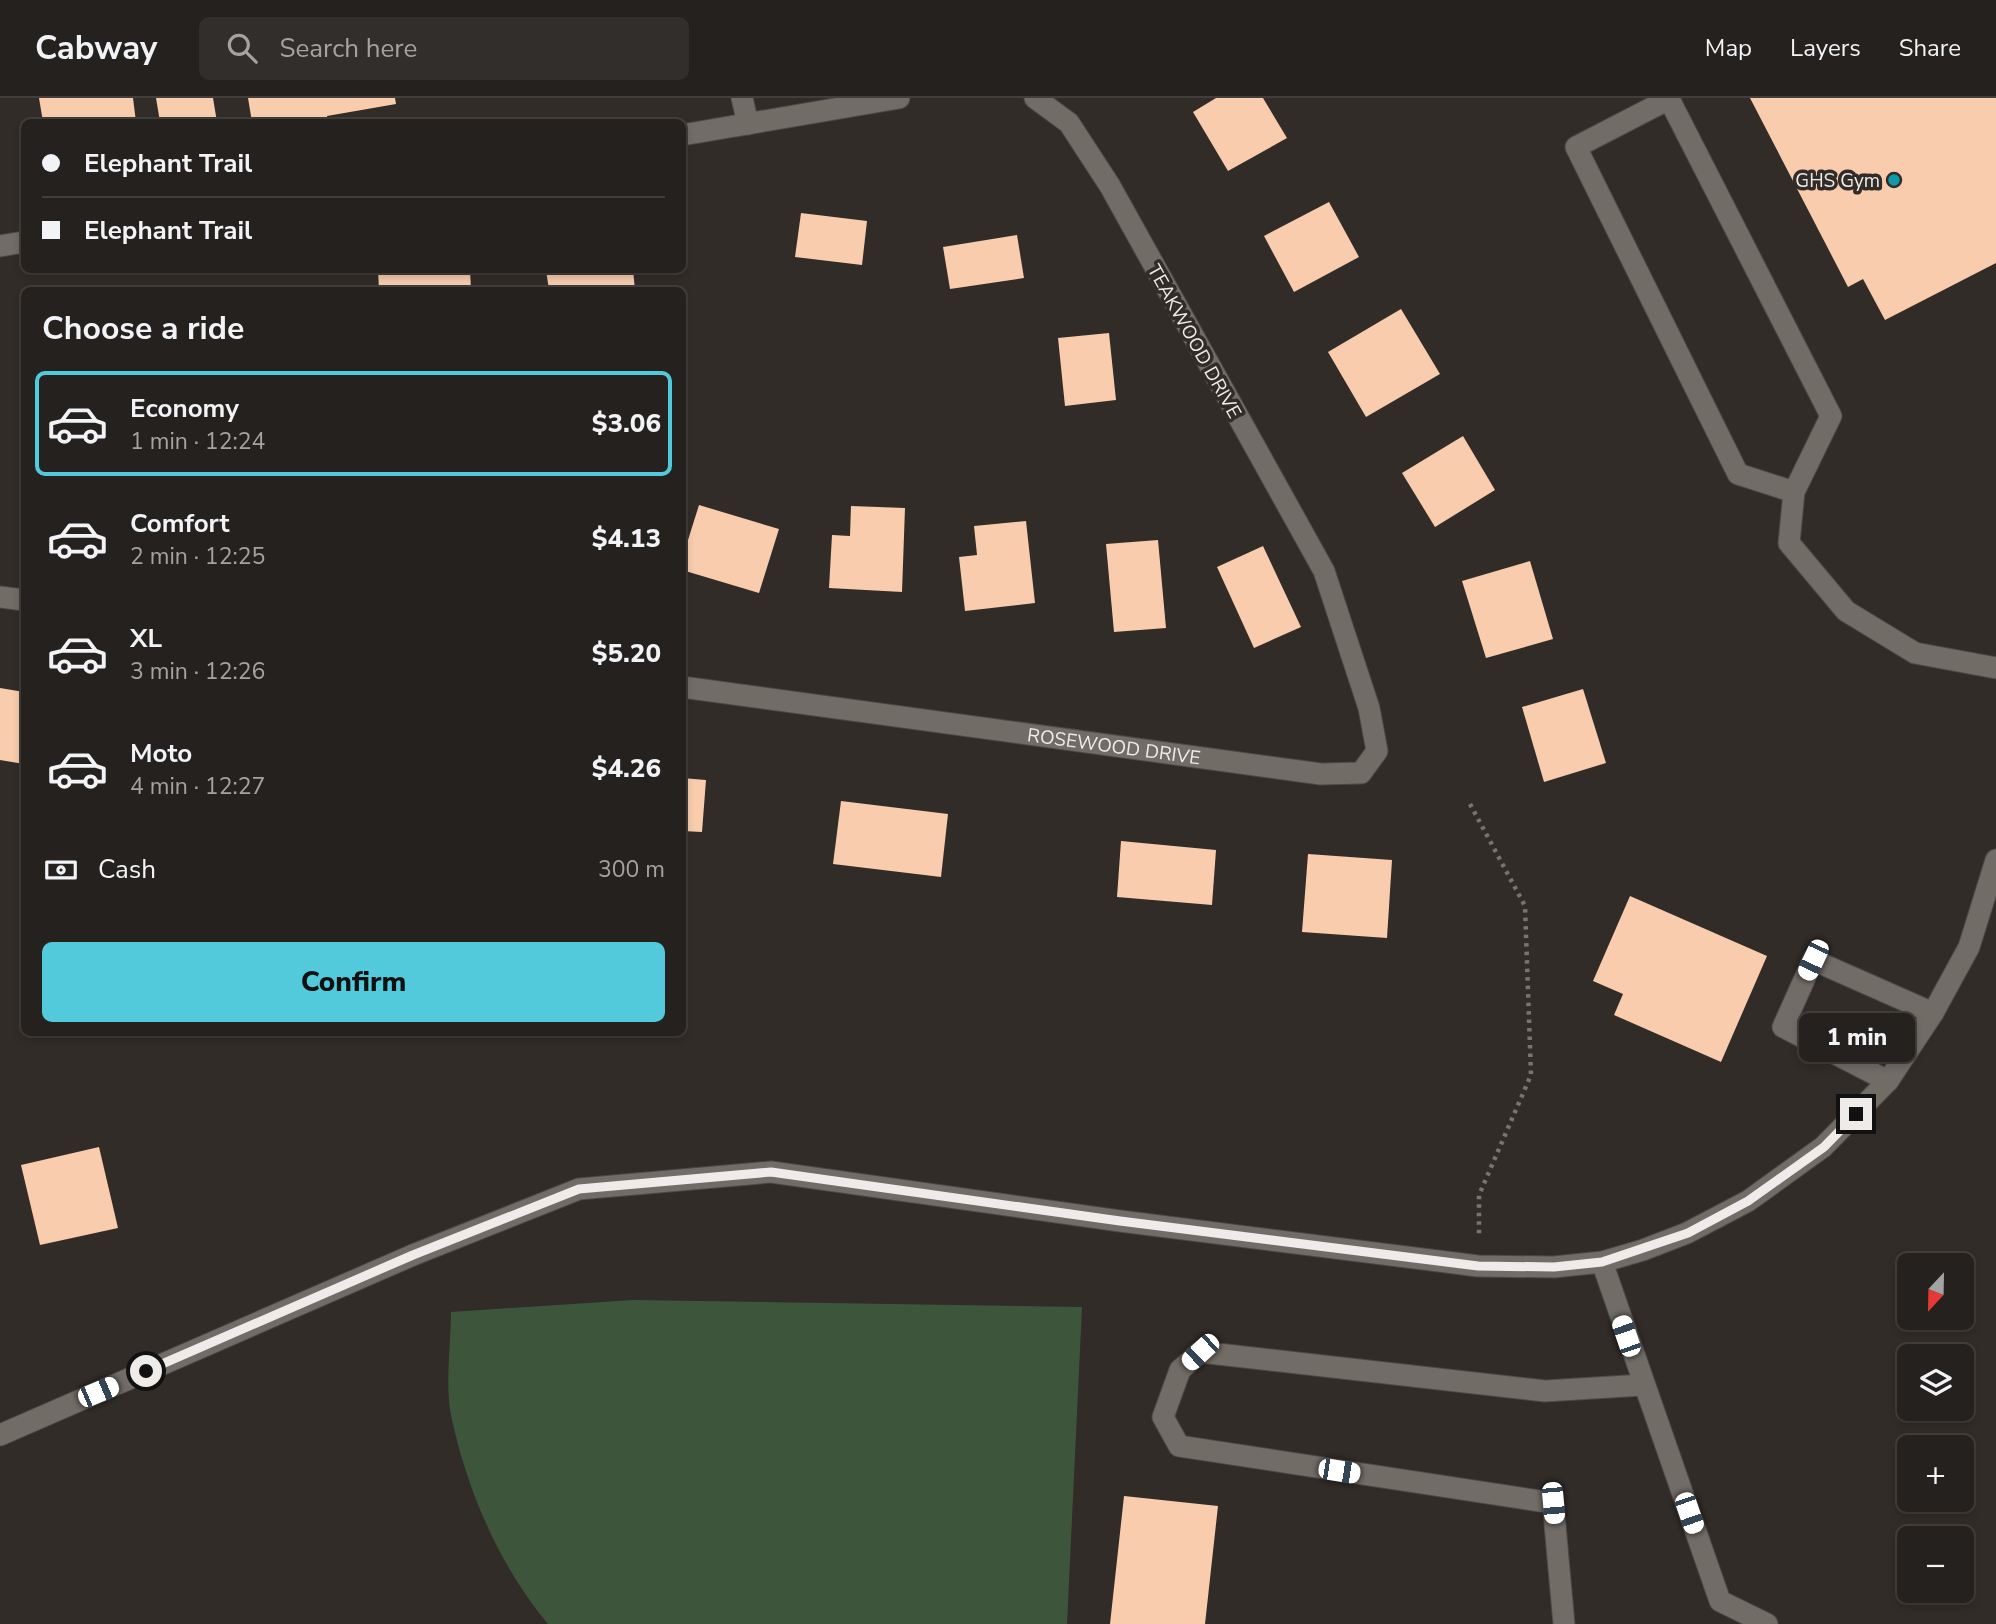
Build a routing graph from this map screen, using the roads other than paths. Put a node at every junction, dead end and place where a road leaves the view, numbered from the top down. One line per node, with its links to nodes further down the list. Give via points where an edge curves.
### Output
1 (742, 98): 4 (street)
2 (899, 98): 4 (street)
3 (1035, 98): 11 (street, TEAKWOOD DRIVE, via 1069,123 1110,186 1324,571)
4 (748, 124): 5 (street)
5 (686, 134)
6 (21, 242): 7 (street)
7 (0, 246)
8 (1794, 492): 8 (street, via 1831,416 1669,99 1576,147 1738,474); 12 (street, via 1789,543 1846,611 1915,653)
9 (0, 597): 10 (street)
10 (21, 600)
11 (1334, 600): 13 (street, ROSEWOOD DRIVE, via 1369,708 1377,751 1361,773 1321,774)
12 (1996, 668)
13 (686, 688)
14 (1996, 860): 15 (street, via 1969,947)
15 (1933, 1013): 16 (street); 16 (street, via 1813,960 1783,1027)
16 (1888, 1081): 17 (street, via 1824,1147 1748,1201 1688,1233)
17 (1602, 1262): 18 (street); 19 (street, via 1478,1266 771,1172 579,1189 413,1255)
18 (1643, 1385): 20 (street, via 1545,1391 1200,1352 1180,1370 1163,1417 1179,1446 1553,1503); 21 (street, via 1720,1601)
19 (0, 1435)
20 (1564, 1624)
21 (1767, 1624)

